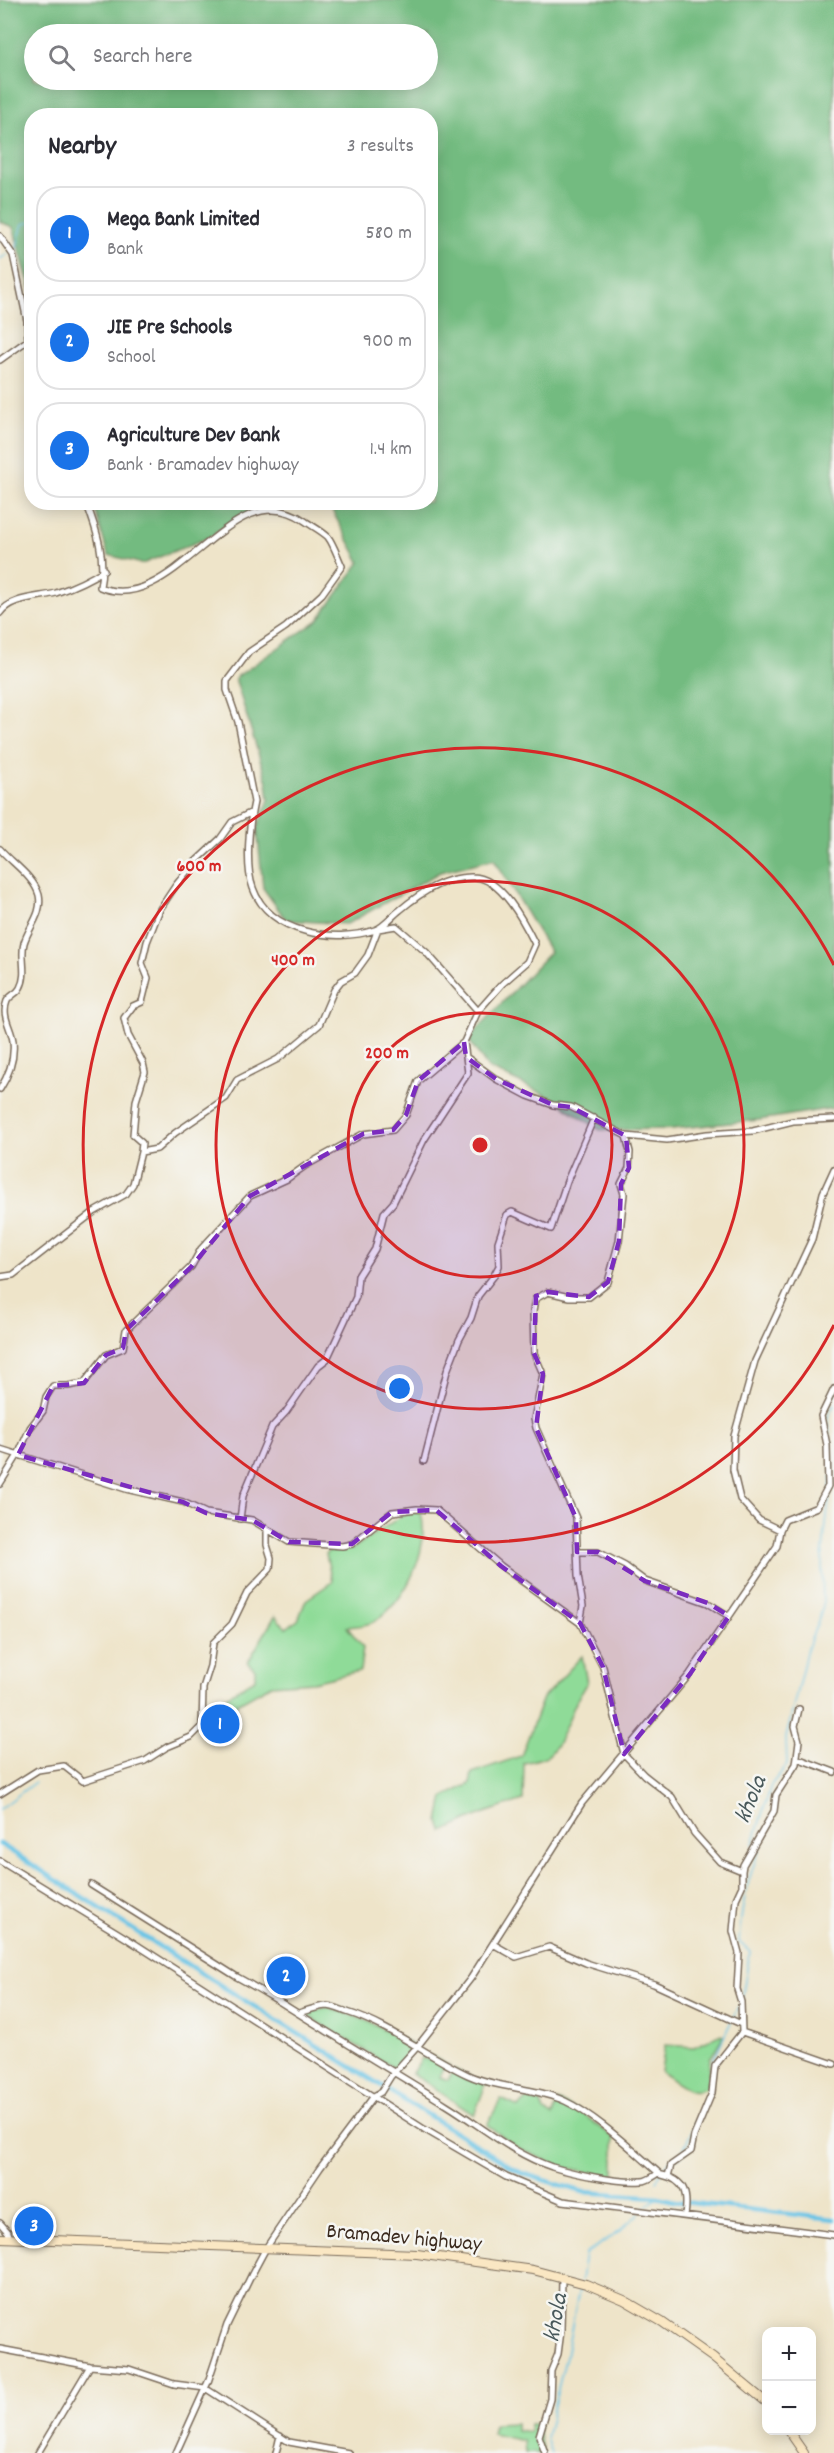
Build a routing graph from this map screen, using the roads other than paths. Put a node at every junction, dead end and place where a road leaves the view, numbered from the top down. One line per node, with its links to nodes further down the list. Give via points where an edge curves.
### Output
1 (0, 236): 2 (street, via 13,255)
2 (24, 307)
3 (24, 343): 4 (street)
4 (0, 360)
5 (89, 510): 8 (street, via 103,554)
6 (269, 510): 8 (street, via 246,517 215,535 200,551 147,586 113,592 100,587)
7 (283, 510): 10 (street, via 294,513 328,538 342,566 322,594 286,627 249,652 227,681 251,777)
8 (104, 570): 9 (street, via 55,593 9,603)
9 (0, 613)
10 (252, 812): 12 (street, via 248,867 252,887 257,899 274,916 310,933 354,935); 20 (street, via 232,822 176,885 160,909 147,942 142,963 148,978 142,1002 123,1018 145,1072 136,1101 134,1135 142,1143)
11 (0, 849): 16 (street, via 39,894 39,912 23,944 20,988 8,999 4,1014 13,1040 12,1059)
12 (378, 929): 13 (street, via 396,926 410,936); 13 (street, via 437,884 474,876 493,882 535,944 527,962); 20 (street, via 368,955 355,973 334,990 319,1025 278,1059 237,1080 226,1098 157,1149)
13 (478, 1011): 14 (street)
14 (464, 1042): 15 (street); 25 (street, via 418,1081 406,1115 393,1130 363,1134 250,1196 201,1249 191,1267 126,1330 123,1348 106,1355 84,1383 53,1386)
15 (466, 1057): 17 (street, via 496,1079 528,1095); 28 (street, via 468,1073 424,1140 393,1203 384,1213 375,1249 358,1276 356,1297 327,1359 272,1427 243,1496)
16 (0, 1089)
17 (594, 1118): 19 (street); 26 (street, via 551,1229 512,1212 507,1215 498,1242 499,1266 478,1296 447,1371)
18 (834, 1119): 19 (street, via 793,1121 753,1131 667,1140)
19 (626, 1136): 31 (street, via 629,1168 621,1184 624,1194 619,1241 608,1282 589,1297 548,1292 540,1295 533,1311 534,1353 543,1374 534,1419 576,1518)
20 (141, 1152): 22 (street, via 133,1184 126,1194 94,1212 13,1275)
21 (834, 1169): 30 (street, via 823,1193 812,1239 755,1361 734,1436 733,1470 740,1499 759,1520)
22 (0, 1277)
23 (834, 1389): 30 (street, via 821,1416 827,1445 828,1486 817,1507 785,1520)
24 (0, 1449): 25 (street)
25 (18, 1455): 27 (street); 28 (street)
26 (424, 1461)
27 (0, 1484)
28 (240, 1520): 29 (street, via 252,1520)
29 (267, 1530): 33 (street, via 289,1542 342,1546 352,1544 392,1512 436,1510 501,1566); 38 (street, via 270,1569 247,1593 232,1624 213,1643 203,1688 202,1726 191,1737 145,1761 83,1781 64,1766 38,1770)
30 (780, 1530): 32 (street, via 777,1546)
31 (577, 1552): 32 (street, via 598,1552 645,1581 708,1603); 33 (street, via 583,1606)
32 (729, 1616): 35 (street, via 690,1674)
33 (580, 1623): 35 (street, via 603,1667)
34 (799, 1709): 36 (street, via 795,1726 799,1741)
35 (624, 1754): 40 (street, via 672,1797 693,1833 720,1862); 42 (street, via 582,1803)
36 (797, 1758): 37 (street); 40 (street)
37 (834, 1773)
38 (0, 1794)
39 (0, 1862): 49 (street)
40 (742, 1871): 44 (street, via 733,1931 739,1953 736,1989 741,2002)
41 (91, 1885): 43 (street)
42 (493, 1944): 44 (street, via 516,1957 549,1947 654,1984); 46 (street)
43 (299, 2013): 46 (street, via 328,2006 369,2020); 48 (street)
44 (741, 2024): 45 (street)
45 (742, 2032): 47 (street); 50 (street, via 715,2066 712,2093 691,2151 671,2164 665,2176 680,2183 687,2195)
46 (417, 2047): 48 (street); 48 (street, via 468,2075 566,2102 589,2116 659,2174 644,2181 551,2167 496,2139)
47 (834, 2064)
48 (393, 2074): 49 (street)
49 (374, 2096): 50 (street, via 506,2177 562,2201); 55 (street)
50 (685, 2216): 52 (street)
51 (0, 2223): 54 (street)
52 (834, 2235)
53 (0, 2238): 54 (street, Bramadev highway)
54 (10, 2238): 55 (street, Bramadev highway)
55 (266, 2248): 56 (street, Bramadev highway, via 417,2254); 59 (street, via 227,2325)
56 (565, 2278): 60 (street, Bramadev highway, via 624,2300 662,2322); 67 (street, via 558,2354 539,2436)
57 (0, 2349): 58 (street)
58 (90, 2366): 59 (street, via 129,2369 174,2384); 63 (street)
59 (205, 2388): 62 (street); 64 (street)
60 (762, 2399)
61 (791, 2435): 68 (street)
62 (280, 2436): 65 (street); 66 (street, via 290,2442)
63 (38, 2453)
64 (176, 2453)
65 (276, 2453)
66 (349, 2453)
67 (544, 2453)
68 (804, 2453)

